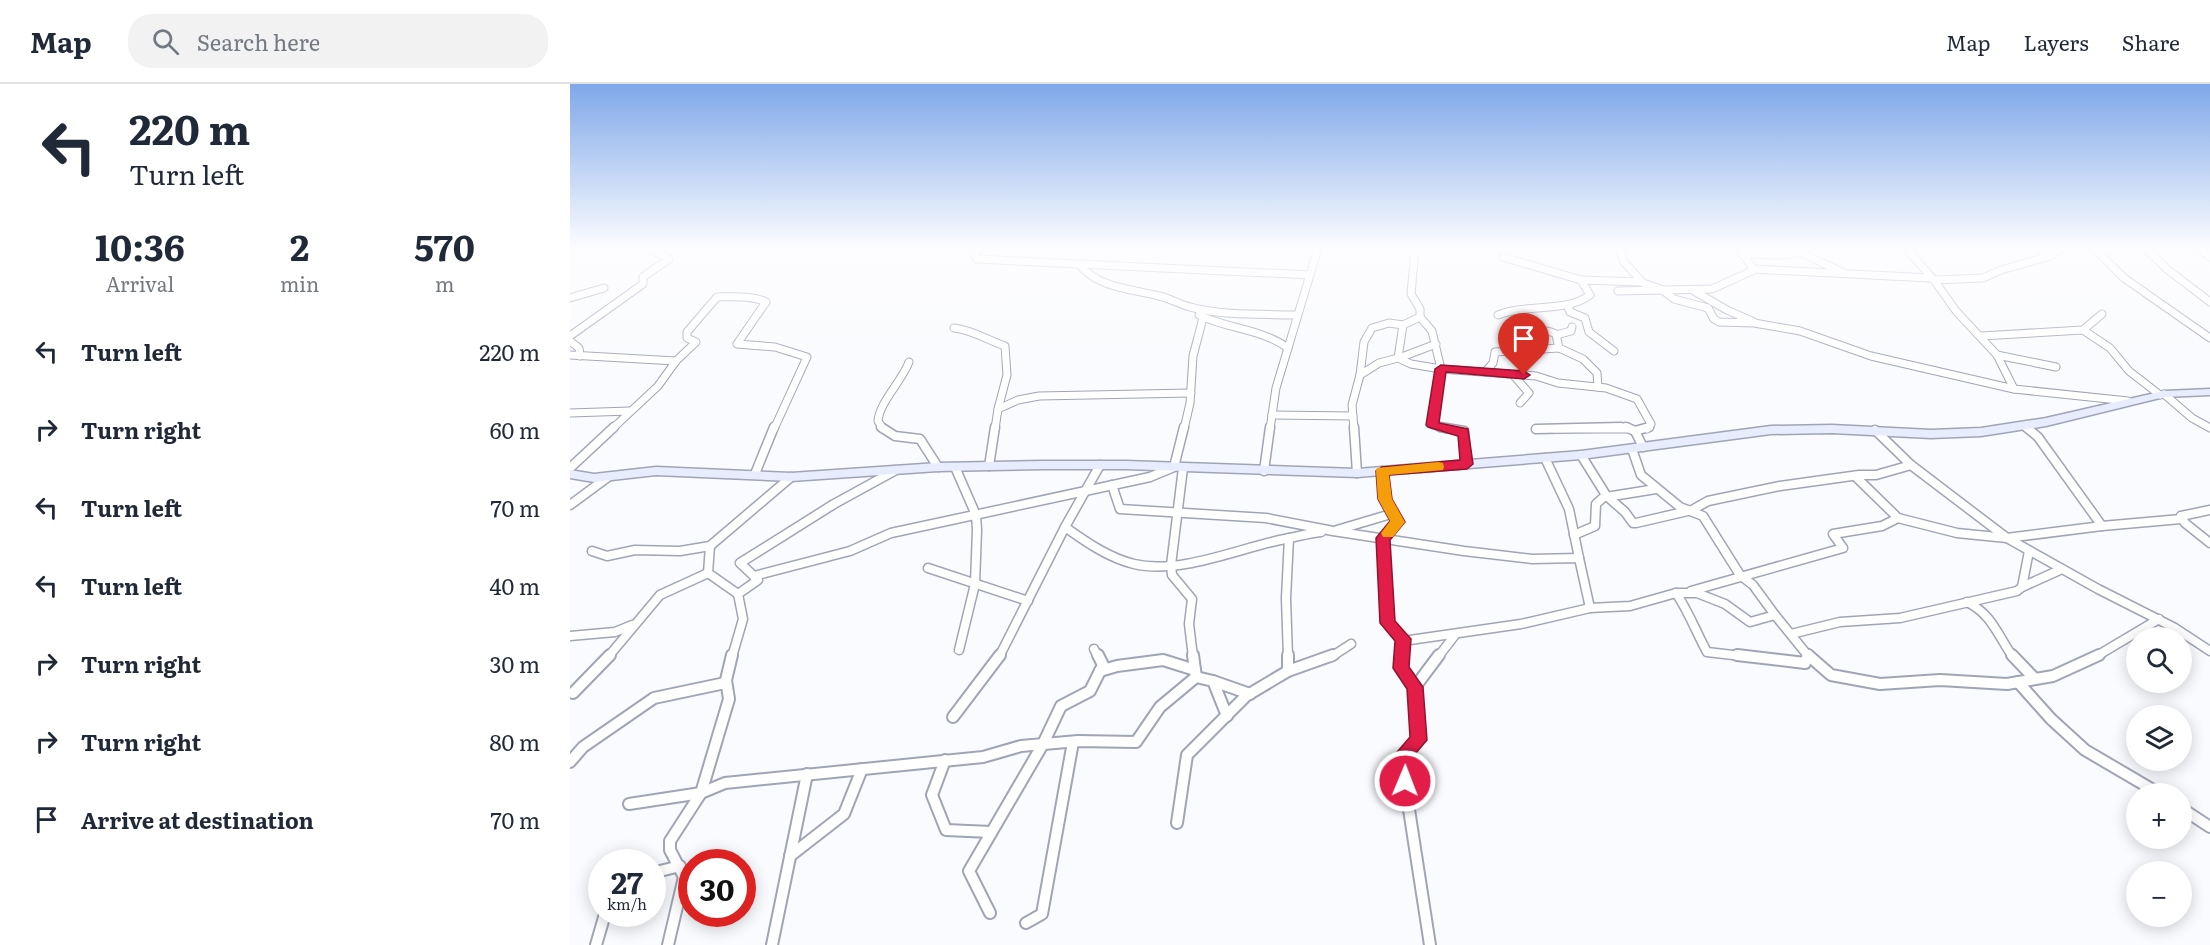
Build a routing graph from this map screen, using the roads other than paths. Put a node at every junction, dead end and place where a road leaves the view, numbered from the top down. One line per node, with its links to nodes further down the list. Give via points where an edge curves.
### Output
1 (604, 288): 15 (street)
2 (635, 288): 31 (street)
3 (1120, 288): 18 (street)
4 (1307, 288): 21 (street)
5 (1412, 288): 23 (street)
6 (1586, 288): 17 (street, via 1590,295)
7 (1939, 288): 32 (street)
8 (2139, 288): 33 (street)
9 (2192, 288): 16 (street)
10 (1661, 289): 11 (street); 13 (street); 19 (street, via 1674,299)
11 (1688, 289): 12 (street); 14 (street)
12 (1712, 289): 14 (street, via 1706,292)
13 (1618, 291)
14 (1707, 297): 19 (street); 25 (street)
15 (570, 298)
16 (2210, 302)
17 (1571, 304): 22 (street, via 1518,308); 39 (street, via 1570,312 1585,318 1589,332)
18 (1191, 307): 21 (street); 24 (street)
19 (1708, 308): 25 (street, via 1719,322)
20 (2102, 314): 29 (street)
21 (1296, 315): 37 (street)
22 (1498, 315)
23 (1420, 317): 26 (street); 36 (street, via 1432,331)
24 (1203, 318): 37 (street); 56 (street, via 1193,356)
25 (1754, 323): 54 (street, via 1800,331 1871,356)
26 (1403, 325): 40 (street, via 1388,322 1373,326 1367,334); 44 (street)
27 (1572, 327): 30 (street)
28 (954, 328): 60 (street, via 971,330 1005,346 1007,375)
29 (2083, 330): 32 (street); 57 (street, via 2110,348 2129,371)
30 (1558, 335): 34 (street, via 1552,331 1530,332); 38 (street)
31 (570, 336)
32 (1981, 336): 42 (street)
33 (2210, 338)
34 (1519, 340)
35 (570, 341): 43 (street, via 579,348)
36 (1436, 344): 44 (street); 49 (street)
37 (1288, 348): 63 (street)
38 (1559, 348): 50 (street, via 1495,352 1492,366); 53 (street, via 1583,360 1597,373)
39 (1614, 351)
40 (1364, 352): 47 (street); 51 (street)
41 (570, 355): 43 (street)
42 (1996, 355): 48 (street); 54 (street)
43 (580, 356): 45 (street)
44 (1398, 358): 47 (street); 49 (street)
45 (676, 361): 61 (street, via 658,386); 86 (street, via 696,342 687,338 687,332 717,297 766,302 736,344 775,347 807,357)
46 (909, 362): 80 (street, via 896,389 882,404 881,427 888,433 920,439)
47 (1379, 363): 51 (street)
48 (2056, 368)
49 (1441, 369): 50 (street); 73 (street, via 1432,425 1464,432)
50 (1485, 372): 52 (street)
51 (1360, 375): 64 (street)
52 (1518, 375): 53 (street); 59 (street, via 1515,378 1529,393)
53 (1598, 387): 69 (street, via 1637,399 1651,424)
54 (2014, 390): 58 (street)
55 (2210, 392): 57 (street)
56 (1191, 393): 60 (street, via 1039,396); 78 (street)
57 (2162, 394): 58 (street); 66 (street)
58 (2128, 401): 65 (street)
59 (1520, 403)
60 (998, 409): 76 (street)
61 (631, 411): 62 (street); 79 (street)
62 (570, 413)
63 (1272, 415): 64 (street); 82 (street)
64 (1353, 416): 84 (street)
65 (2025, 426): 68 (street, via 1958,434); 103 (street)
66 (2210, 428)
67 (1536, 429): 69 (street, via 1626,427)
68 (1875, 430): 70 (street, via 1771,430); 75 (street)
69 (1635, 431): 70 (street)
70 (1638, 448): 71 (street); 91 (street, via 1634,464)
71 (1581, 455): 72 (street); 93 (street)
72 (1545, 458): 73 (street); 106 (street, via 1569,509)
73 (1467, 464): 83 (street)
74 (1100, 465): 76 (street); 78 (street); 92 (street)
75 (1911, 465): 87 (street, via 1876,475); 109 (street)
76 (989, 466): 77 (street)
77 (955, 467): 80 (street); 97 (street)
78 (1178, 467): 82 (street); 90 (street); 98 (street)
79 (570, 468)
80 (938, 468): 81 (street)
81 (896, 470): 89 (street); 121 (street, via 740,563)
82 (1264, 471): 84 (street)
83 (1382, 471): 84 (street); 99 (street)
84 (1357, 473)
85 (570, 474): 88 (street)
86 (755, 474): 88 (street, via 656,471); 89 (street)
87 (1855, 476): 95 (street, via 1708,501); 100 (street)
88 (608, 477): 94 (street)
89 (791, 477): 112 (street)
90 (1112, 484): 92 (street); 98 (street, via 1120,509)
91 (1656, 489): 93 (street); 95 (street, via 1679,507)
92 (1086, 490): 97 (street); 104 (street)
93 (1606, 497): 95 (street, via 1633,523); 106 (street, via 1596,504 1595,526)
94 (570, 505)
95 (1692, 510): 120 (street, via 1703,516)
96 (2210, 510): 101 (street, via 2184,513)
97 (976, 514): 121 (street, via 891,533 850,551); 122 (street)
98 (1175, 514): 105 (street, via 1266,518); 116 (street)
99 (1391, 514): 102 (street); 105 (street)
100 (1898, 518): 109 (street, via 1957,533); 120 (street, via 1882,526 1833,534 1843,548)
101 (2181, 519): 103 (street); 111 (street)
102 (1398, 522): 108 (street); 110 (street)
103 (2103, 526): 109 (street)
104 (1065, 527): 116 (street, via 1091,547 1138,565); 127 (street)
105 (1333, 531): 107 (street); 108 (street)
106 (1574, 536): 115 (street)
107 (1289, 538): 116 (street); 142 (street)
108 (1383, 538): 110 (street); 136 (street, via 1387,623)
109 (2007, 538): 113 (street)
110 (1397, 541): 115 (street, via 1532,559)
111 (2210, 543)
112 (710, 546): 114 (street, via 680,551 635,549 607,556); 119 (street)
113 (2029, 550): 118 (street); 123 (street)
114 (592, 551)
115 (1579, 558): 129 (street)
116 (1171, 565): 144 (street, via 1172,575 1192,598 1189,624)
117 (928, 568): 122 (street)
118 (2062, 569): 123 (street); 131 (street)
119 (708, 573): 126 (street); 132 (street, via 660,595)
120 (1740, 575): 124 (street); 130 (street, via 1753,585)
121 (754, 576): 126 (street, via 758,580)
122 (975, 584): 127 (street); 139 (street)
123 (2022, 587): 128 (street, via 2001,596)
124 (1691, 591): 125 (street); 130 (street, via 1711,596 1750,622)
125 (1676, 593): 129 (street, via 1634,606); 141 (street, via 1707,652 1805,663)
126 (738, 594): 148 (street, via 744,619)
127 (1028, 601): 153 (street, via 1003,651)
128 (1967, 602): 133 (street, via 1900,618 1840,622); 145 (street, via 1996,625 2014,659)
129 (1590, 608): 134 (street)
130 (1775, 615): 133 (street)
131 (2159, 619): 140 (street); 145 (street, via 2097,657 2053,676)
132 (633, 625): 135 (street, via 615,632); 150 (street, via 617,648)
133 (1791, 634): 141 (street)
134 (1455, 635): 136 (street); 149 (street)
135 (570, 636)
136 (1403, 641): 149 (street, via 1401,668)
137 (1352, 644): 142 (street, via 1329,658)
138 (1094, 649): 143 (street, via 1103,665)
139 (959, 650)
140 (2210, 651)
141 (1808, 654): 147 (street, via 1831,675 1880,684 1940,680)
142 (1288, 670): 151 (street)
143 (1100, 671): 144 (street, via 1163,660); 155 (street, via 1090,691 1061,706)
144 (1196, 673): 146 (street); 154 (street, via 1160,707 1136,742)
145 (2034, 679): 147 (street)
146 (1213, 681): 151 (street); 152 (street)
147 (2018, 682): 160 (street, via 2085,750)
148 (725, 683): 157 (street, via 654,698 583,747); 161 (street, via 729,699)
149 (1415, 687): 176 (street, via 1418,740 1401,758)
150 (573, 693)
151 (1250, 694): 152 (street)
152 (1227, 716): 164 (street, via 1187,755)
153 (953, 717)
154 (1073, 742): 155 (street); 171 (street, via 1042,914)
155 (1043, 744): 156 (street, via 983,757); 166 (street)
156 (945, 760): 158 (street); 166 (street, via 932,795 945,830)
157 (570, 762)
158 (862, 769): 159 (street); 167 (street, via 844,814)
159 (807, 774): 161 (street, via 725,783); 167 (street)
160 (2141, 783)
161 (701, 794): 162 (street); 168 (street, via 670,842)
162 (629, 804)
163 (2192, 815): 165 (street)
164 (1177, 823)
165 (2210, 827)
166 (991, 832): 170 (street, via 969,871)
167 (790, 856): 175 (street)
168 (678, 863)
169 (678, 902): 174 (street)
170 (990, 913)
171 (1026, 923)
172 (601, 927): 173 (street)
173 (596, 945)
174 (668, 945)
175 (772, 945)
176 (1430, 945)

